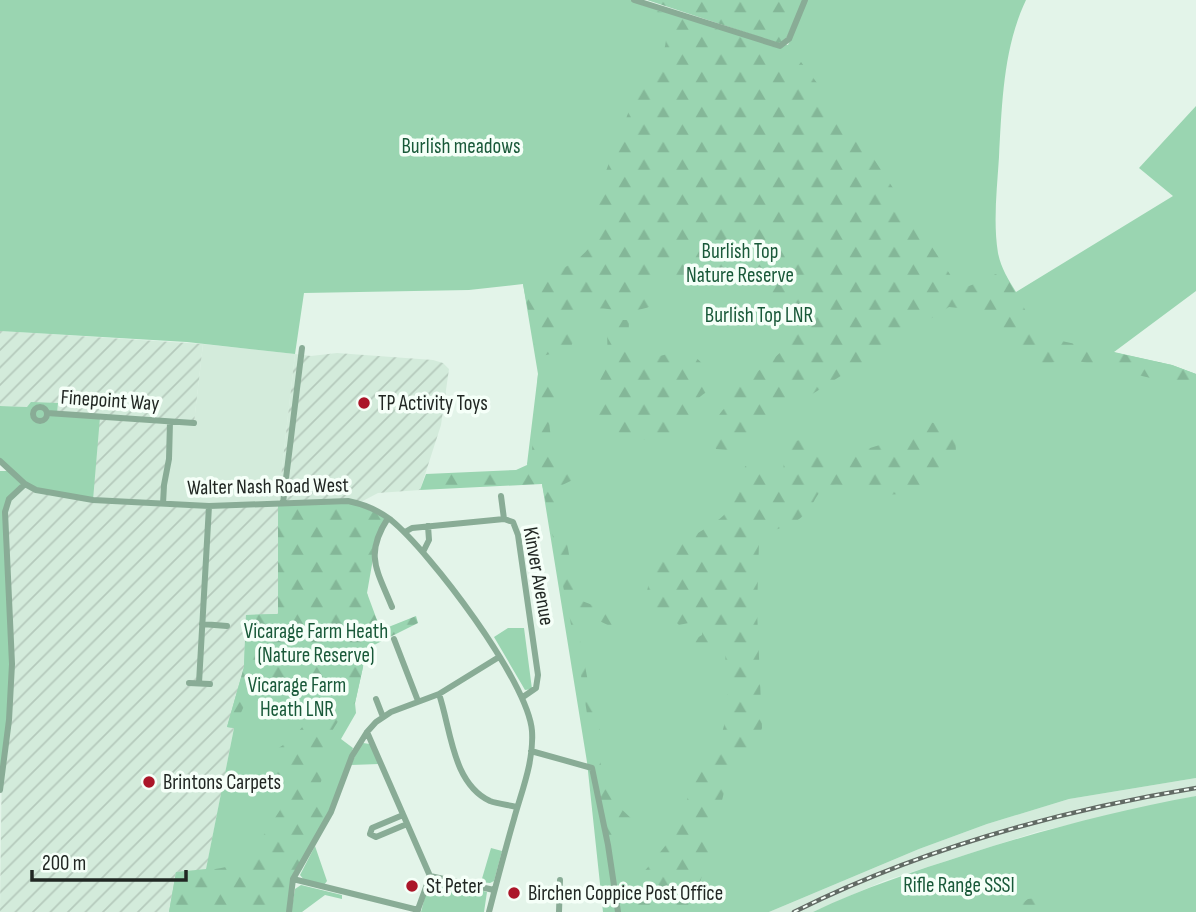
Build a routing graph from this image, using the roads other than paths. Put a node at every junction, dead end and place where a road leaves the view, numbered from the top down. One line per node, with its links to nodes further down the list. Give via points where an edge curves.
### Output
1 (634, 0): 2 (street, via 780,46 789,39)
2 (805, 0)
3 (302, 348): 12 (street)
4 (47, 413): 5 (street, Finepoint Way)
5 (170, 422): 6 (street, Finepoint Way); 13 (street, Finepoint Way)
6 (194, 423)
7 (0, 461): 9 (street, Walter Nash Road West)
8 (0, 471): 9 (street)
9 (13, 471): 10 (street, Walter Nash Road West)
10 (25, 484): 13 (street, Walter Nash Road West, via 61,496); 35 (street, via 9,499 5,512 12,664)
11 (501, 496): 16 (street)
12 (284, 503): 14 (street, Walter Nash Road West); 15 (street, Walter Nash Road West, via 348,500)
13 (163, 504): 14 (street, Walter Nash Road West)
14 (209, 506): 21 (street)
15 (388, 518): 18 (street, Walter Nash Road West); 20 (street, via 373,553)
16 (504, 519): 17 (street, Kinver Avenue); 29 (street, Kinver Avenue, via 513,522 518,535 538,675 536,688)
17 (428, 526): 18 (street, Kinver Avenue); 19 (street, via 430,536)
18 (405, 532): 19 (street, Walter Nash Road West)
19 (423, 552): 24 (street, Walter Nash Road West)
20 (392, 607)
21 (202, 624): 22 (street); 26 (street)
22 (227, 626)
23 (394, 639): 31 (street)
24 (499, 657): 28 (street); 29 (street, Walter Nash Road West)
25 (189, 683): 26 (street)
26 (199, 683): 27 (street)
27 (210, 684)
28 (439, 694): 31 (street); 36 (street, via 462,773 490,801)
29 (523, 697): 34 (street, Walter Nash Road West, via 532,730)
30 (376, 699): 32 (street)
31 (418, 701): 32 (street)
32 (383, 717): 33 (street)
33 (367, 732): 37 (street); 40 (street, via 352,756 331,812)
34 (531, 751): 36 (street, Walter Nash Road West); 47 (street, via 592,768)
35 (0, 790)
36 (517, 807): 42 (street, Walter Nash Road West)
37 (403, 815): 38 (street); 38 (street, via 372,828 370,834 376,837)
38 (407, 824): 39 (street)
39 (430, 876): 42 (street); 43 (street)
40 (293, 879): 43 (street); 44 (street)
41 (560, 880): 46 (street)
42 (494, 890): 45 (street, Walter Nash Road West)
43 (417, 911)
44 (289, 912)
45 (489, 912)
46 (559, 912)
47 (618, 912)

